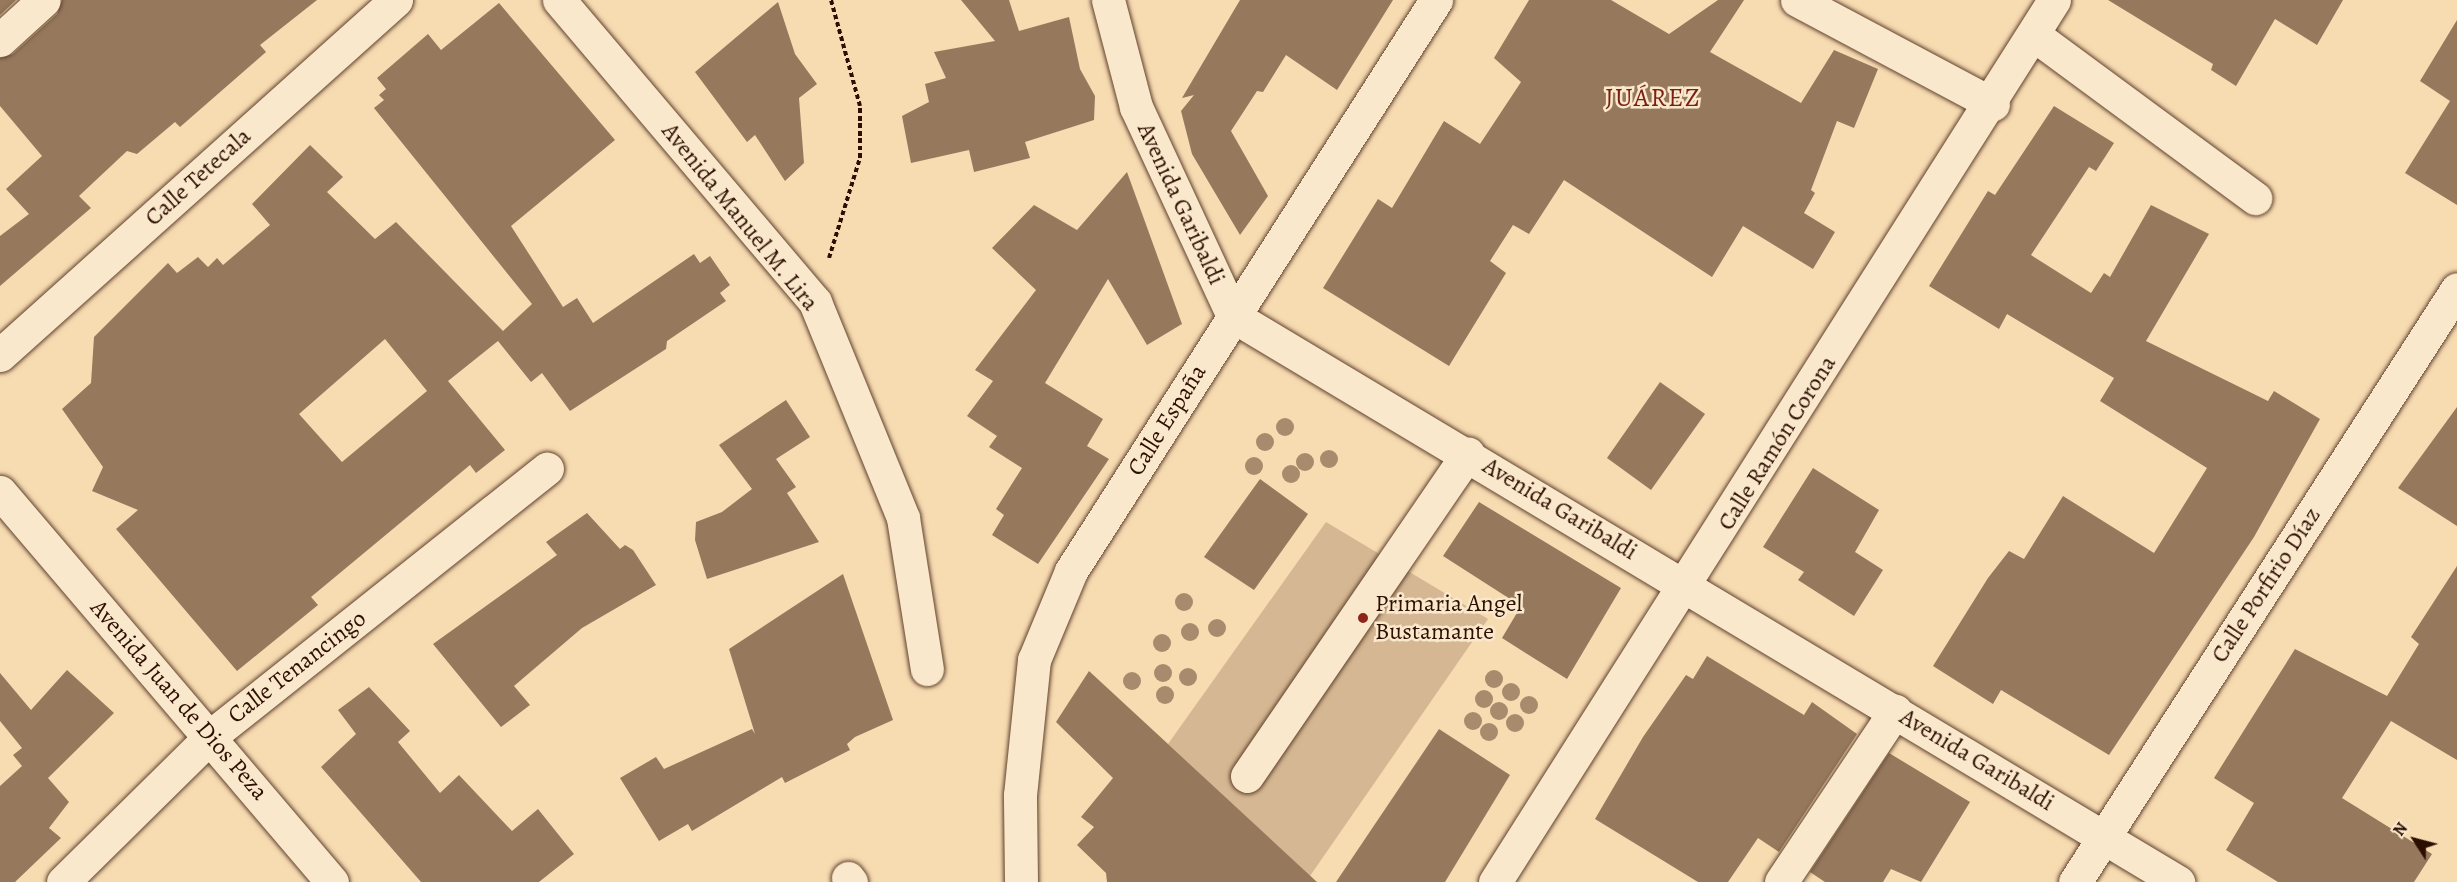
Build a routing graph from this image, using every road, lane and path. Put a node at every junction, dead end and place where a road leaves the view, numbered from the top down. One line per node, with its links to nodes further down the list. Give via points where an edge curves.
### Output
1 (44, 0): 10 (street)
2 (396, 0): 16 (street, Calle Tetecala)
3 (559, 0): 14 (street, Avenida Manuel M. Lira)
4 (831, 0): 14 (path, via 860,106 860,158)
5 (1108, 0): 15 (street, Avenida Garibaldi, via 1136,107)
6 (1436, 0): 15 (street, Calle España)
7 (1797, 0): 11 (street)
8 (2054, 0): 9 (street, Calle Ramón Corona)
9 (2034, 35): 11 (street, Calle Ramón Corona); 12 (street)
10 (0, 40)
11 (1993, 104): 20 (street, Calle Ramón Corona)
12 (2255, 198)
13 (2457, 289): 25 (street, Calle Porfirio Díaz)
14 (815, 302): 21 (street, Avenida Manuel M. Lira, via 903,518)
15 (1233, 316): 17 (street, Avenida Garibaldi); 28 (street, Calle España, via 1071,571 1034,660 1020,795)
16 (0, 355)
17 (1468, 453): 20 (street, Avenida Garibaldi); 24 (street)
18 (547, 469): 23 (street, Calle Tenancingo)
19 (0, 492): 23 (street, Avenida Juan de Dios Peza)
20 (1686, 586): 22 (street, Avenida Garibaldi); 29 (street, Calle Ramón Corona)
21 (927, 669)
22 (1895, 711): 25 (street, Avenida Garibaldi); 30 (street)
23 (212, 735): 26 (street, Calle Tenancingo); 27 (street, Avenida Juan de Dios Peza)
24 (1247, 777)
25 (2104, 836): 31 (street, Calle Porfirio Díaz); 32 (street, Avenida Garibaldi)
26 (63, 882)
27 (332, 882)
28 (1021, 882)
29 (1495, 882)
30 (1781, 882)
31 (2075, 882)
32 (2178, 882)

